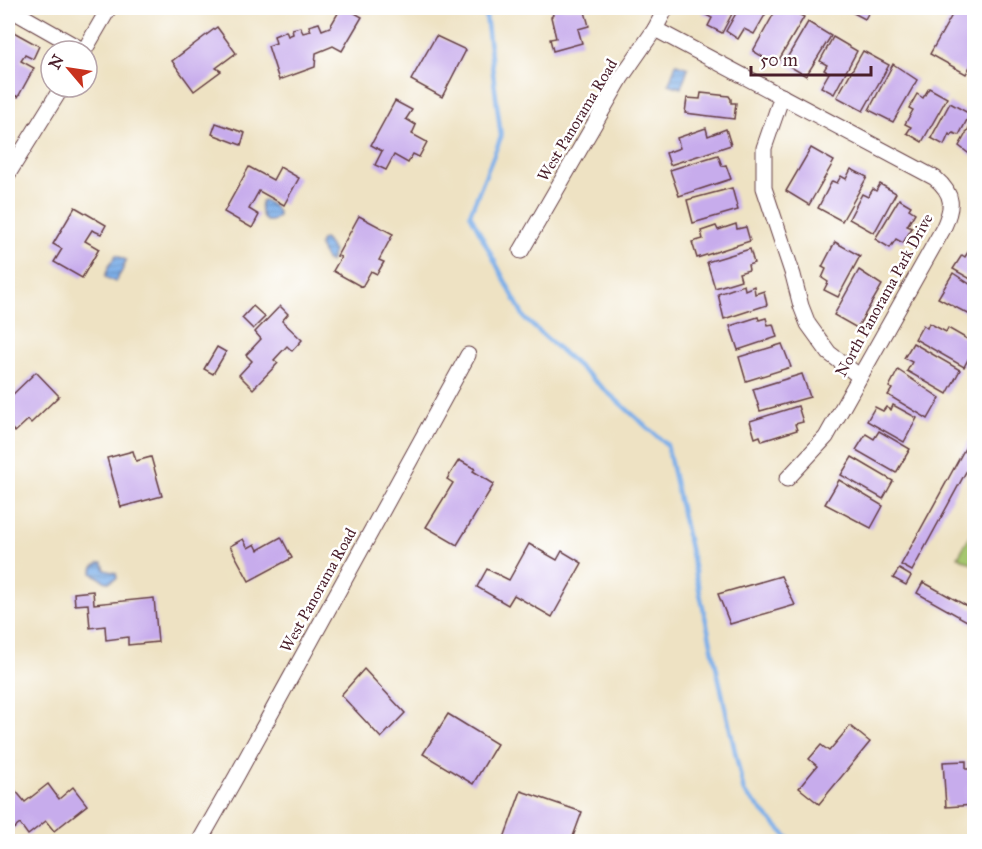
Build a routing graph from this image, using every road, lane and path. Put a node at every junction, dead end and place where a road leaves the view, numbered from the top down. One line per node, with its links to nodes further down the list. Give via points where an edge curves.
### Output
1 (8, 8): 5 (street)
2 (109, 8): 6 (street)
3 (666, 8): 4 (street, West Panorama Road)
4 (655, 28): 7 (street, North Panorama Park Drive); 10 (street, West Panorama Road, via 621,78)
5 (63, 39)
6 (91, 39)
7 (782, 96): 12 (street, via 764,148 764,188 808,324 829,353); 12 (street, North Panorama Park Drive, via 935,178 956,199)
8 (55, 99): 9 (street)
9 (8, 174)
10 (520, 251)
11 (468, 355): 14 (street, West Panorama Road)
12 (860, 376): 13 (street, North Panorama Park Drive, via 826,437)
13 (787, 479)
14 (199, 842)

